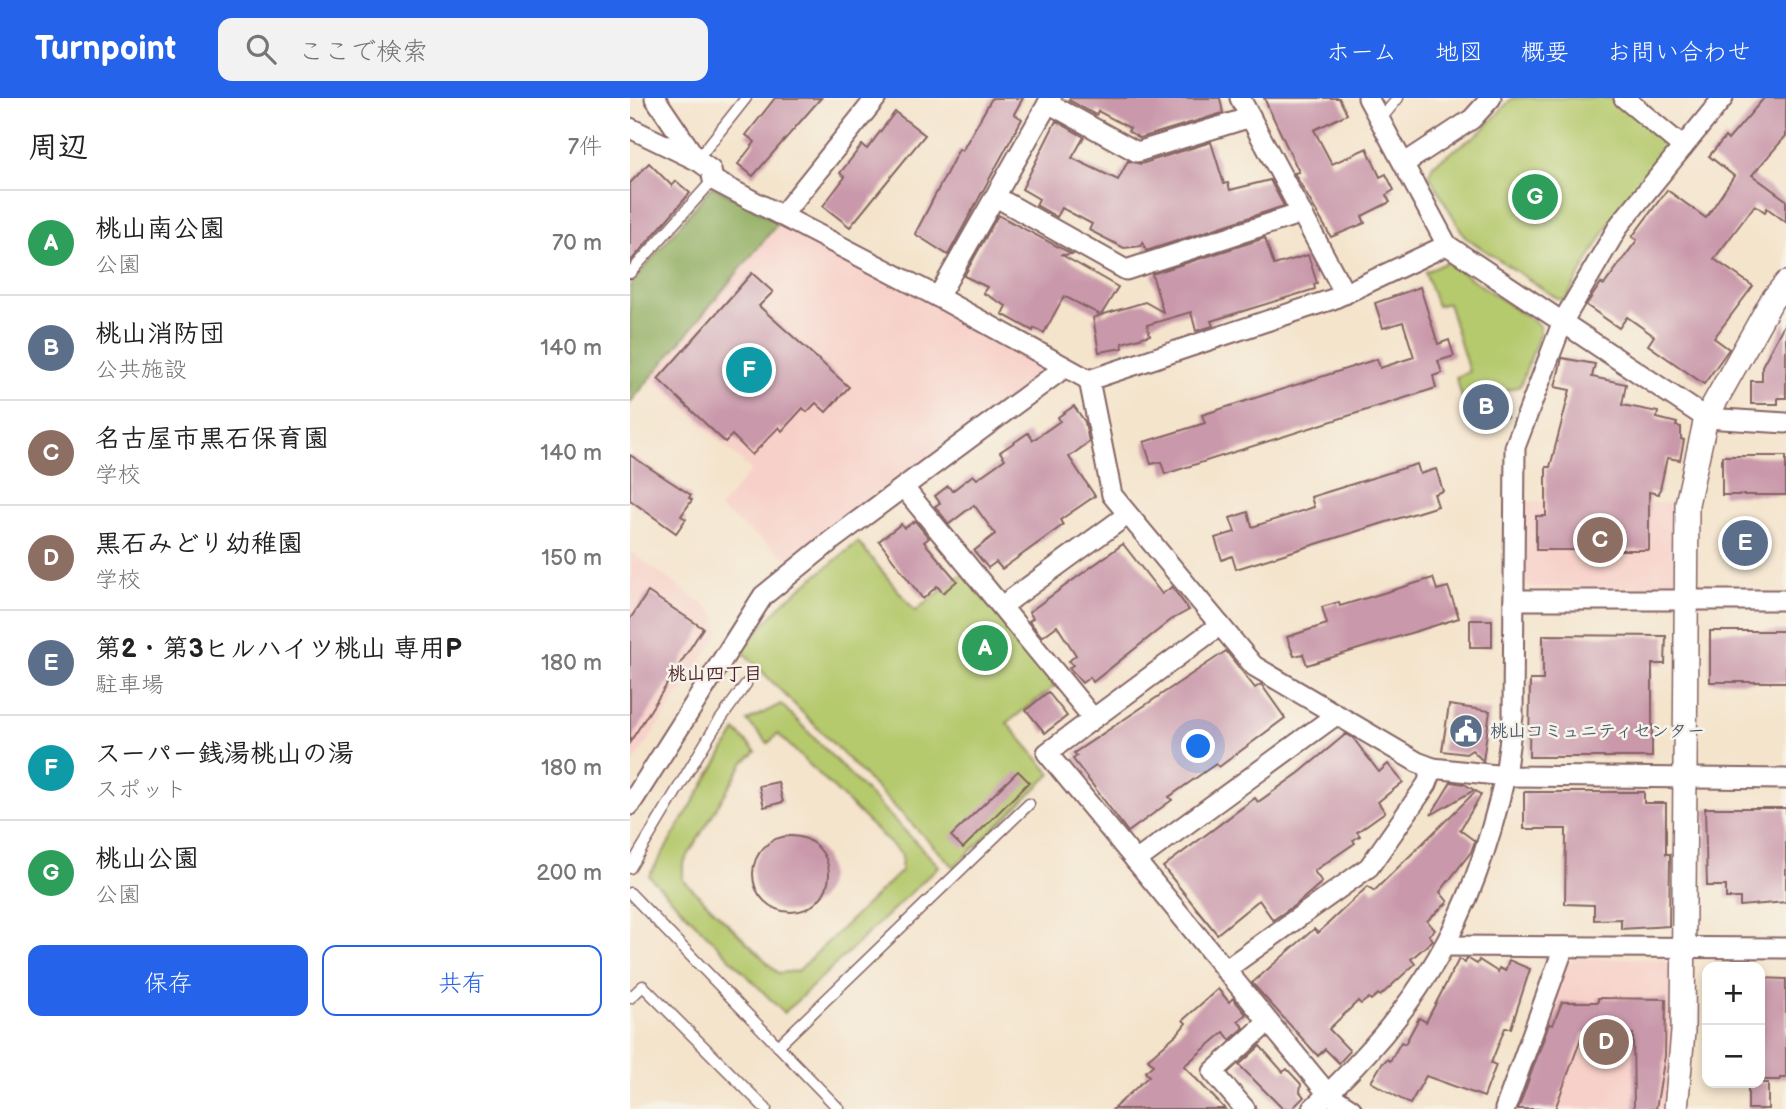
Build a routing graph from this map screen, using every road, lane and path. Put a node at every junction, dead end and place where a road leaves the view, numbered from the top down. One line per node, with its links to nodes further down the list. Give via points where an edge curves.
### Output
1 (655, 98): 15 (street)
2 (746, 98): 15 (lane)
3 (876, 98): 20 (street)
4 (1240, 98): 11 (street)
5 (1368, 98): 12 (street)
6 (1398, 98): 12 (lane)
7 (1491, 98): 16 (street, via 1472,119)
8 (1624, 98): 14 (street)
9 (1723, 98): 14 (street)
10 (1050, 101): 11 (street, via 1137,152); 18 (street)
11 (1251, 117): 19 (street)
12 (1380, 120): 16 (street)
13 (630, 128): 15 (street)
14 (1683, 147): 26 (street, via 1620,224)
15 (697, 160): 17 (street, via 711,170)
16 (1405, 163): 21 (street)
17 (713, 180): 20 (street); 22 (lane)
18 (996, 197): 19 (street, via 1126,270); 25 (street)
19 (1302, 213): 24 (street)
20 (783, 214): 25 (street)
21 (1447, 245): 24 (street); 26 (street)
22 (630, 273)
23 (1786, 283): 29 (street)
24 (1345, 294): 28 (street)
25 (939, 297): 27 (street)
26 (1563, 321): 29 (street); 34 (street, via 1515,447)
27 (1064, 368): 28 (street); 31 (street)
28 (1089, 380): 32 (street, via 1112,495)
29 (1706, 418): 30 (street); 33 (street, via 1688,504)
30 (1786, 423)
31 (904, 488): 36 (street); 46 (street, via 763,596)
32 (1127, 515): 36 (street); 37 (street)
33 (1687, 599): 34 (street); 35 (street); 43 (street)
34 (1514, 600): 42 (street, via 1513,716)
35 (1786, 600)
36 (1002, 606): 40 (street)
37 (1220, 625): 39 (street, via 1254,666); 40 (street)
38 (746, 684): 48 (lane)
39 (1336, 715): 41 (street); 47 (street)
40 (1092, 717): 47 (street, via 1047,753)
41 (1433, 768): 42 (street); 54 (street, via 1427,784 1369,867)
42 (1505, 776): 43 (street); 50 (street, via 1485,853)
43 (1684, 778): 44 (street); 52 (street)
44 (1786, 779)
45 (1029, 804): 57 (lane)
46 (630, 805)
47 (1136, 861): 54 (street)
48 (630, 868)
49 (630, 892): 57 (lane)
50 (1445, 946): 51 (street); 58 (street, via 1394,1023)
51 (1564, 947): 52 (street); 64 (street)
52 (1683, 947): 53 (street); 65 (street, via 1683,1032)
53 (1786, 948)
54 (1225, 970): 56 (street)
55 (630, 998): 59 (lane, via 643,986)
56 (1268, 1022): 58 (street); 61 (street, via 1213,1073)
57 (778, 1046): 60 (lane)
58 (1328, 1094): 62 (street); 63 (street)
59 (766, 1109)
60 (839, 1109)
61 (1245, 1109)
62 (1312, 1109)
63 (1351, 1109)
64 (1505, 1109)
65 (1676, 1109)

